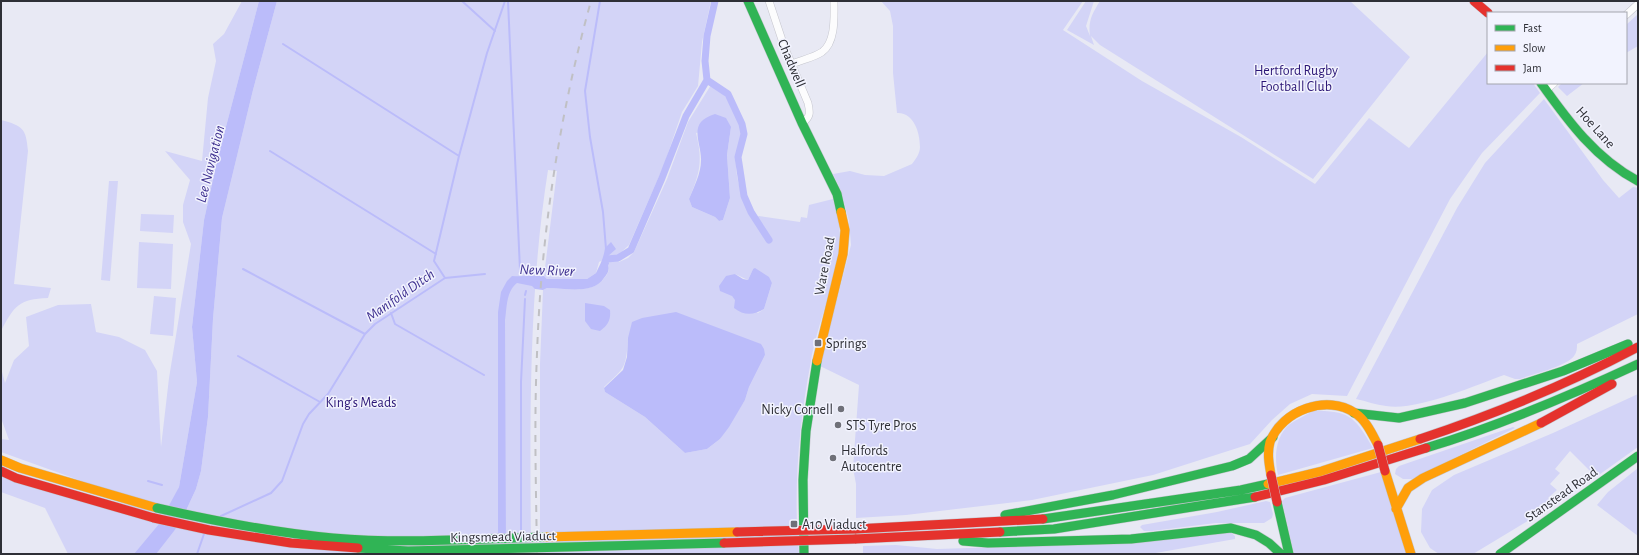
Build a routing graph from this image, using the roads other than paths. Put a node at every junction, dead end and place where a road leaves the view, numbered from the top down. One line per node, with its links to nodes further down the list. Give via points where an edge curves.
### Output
1 (748, 1): 10 (main road, Ware Road)
2 (769, 1): 8 (street, Chadwell)
3 (834, 1): 8 (street, via 833,29 826,48 818,54)
4 (1474, 1): 6 (main road)
5 (1638, 4): 7 (street)
6 (1487, 12)
7 (1627, 14)
8 (792, 64): 10 (street, Chadwell, via 810,113 808,119)
9 (1543, 86): 11 (main road, Hoe Lane, via 1596,151 1616,168)
10 (802, 123): 26 (main road, Ware Road, via 837,194 845,230 843,254 814,377 806,431 803,480)
11 (1638, 181)
12 (1638, 340): 16 (main road, via 1563,371 1465,403 1399,418)
13 (1638, 347): 23 (main road, via 1591,372 1473,421 1322,471 1241,490 1052,519)
14 (1638, 364): 24 (main road, via 1476,433 1324,480 1243,500 1054,529)
15 (1638, 370): 21 (main road, via 1531,428 1423,478 1408,488)
16 (1354, 413): 17 (main road, via 1330,405 1311,406 1287,419); 21 (main road, bridge, via 1369,429 1378,445)
17 (1272, 437): 23 (main road, via 1249,459 1232,466 1113,495); 28 (main road, bridge, via 1268,454 1271,475)
18 (1638, 456): 31 (main road, Stanstead Road)
19 (1, 460): 22 (main road)
20 (1, 471): 22 (main road, via 16,478)
21 (1396, 509): 25 (main road)
22 (155, 513): 23 (main road, Kingsmead Viaduct, bridge, via 333,538 408,542); 24 (main road, Kingsmead Viaduct, bridge, via 215,531 291,543 408,551)
23 (942, 526)
24 (908, 537): 27 (main road, via 988,543 1131,539 1231,528 1256,535)
25 (1408, 543): 29 (main road); 30 (main road)
26 (804, 554)
27 (1281, 554)
28 (1290, 554)
29 (1411, 554)
30 (1418, 554)
31 (1500, 554)

